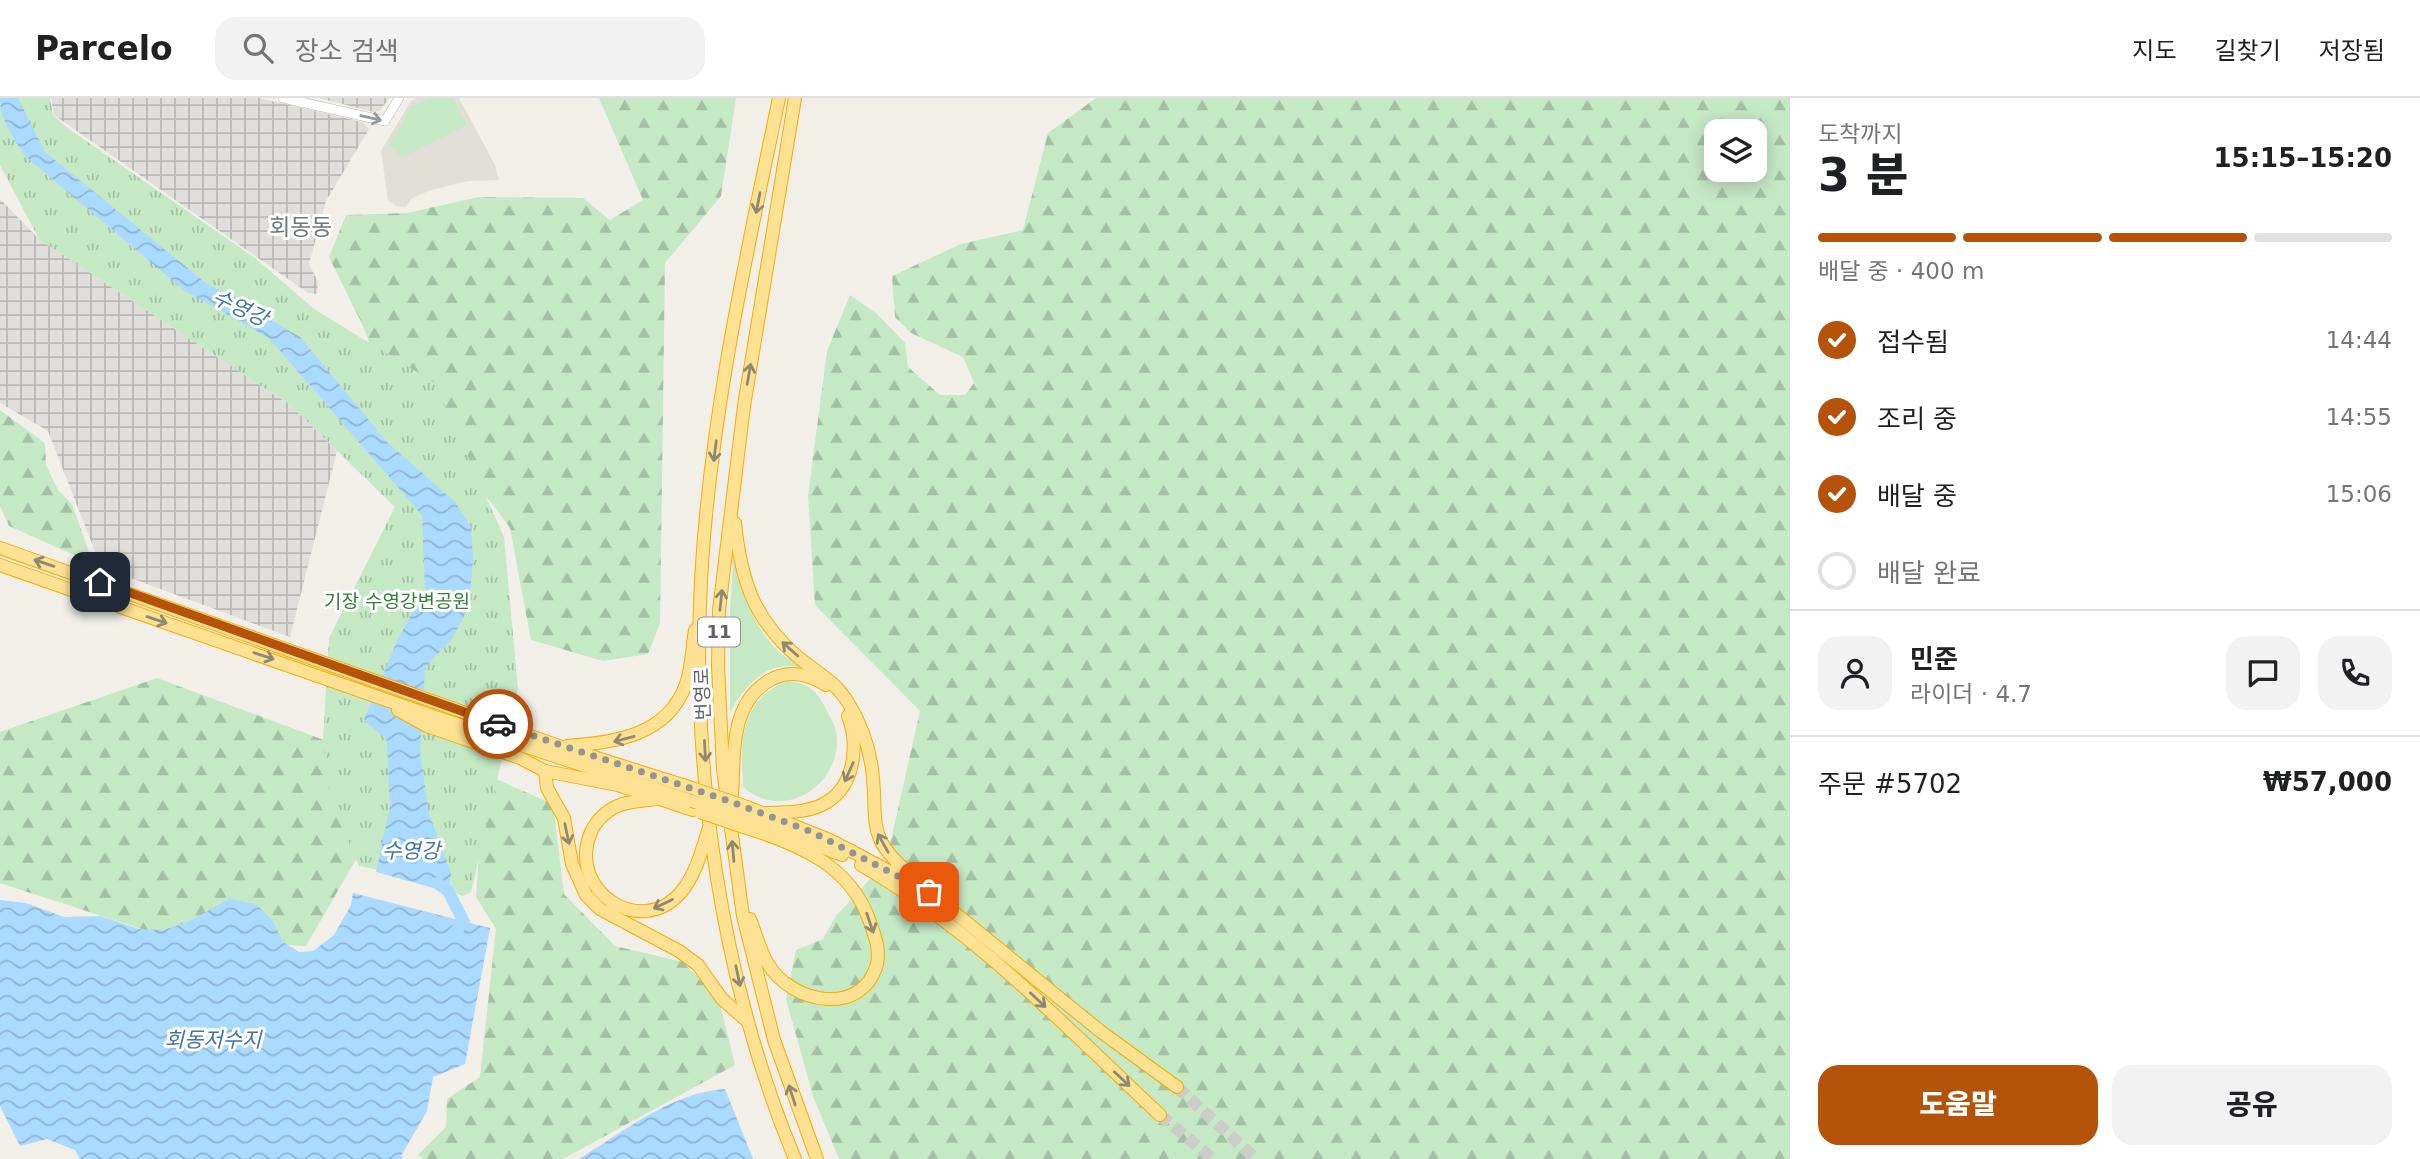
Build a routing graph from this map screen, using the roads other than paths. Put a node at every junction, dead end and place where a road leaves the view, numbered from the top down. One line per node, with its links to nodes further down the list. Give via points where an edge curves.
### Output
1 (283, 98): 2 (main road, one-way to 2, via 385,121)
2 (399, 98)
3 (778, 98): 10 (highway, 번영로 / 11, one-way to 10, via 728,353)
4 (795, 98): 6 (highway, 번영로 / 11)
5 (801, 98): 6 (highway)
6 (788, 141): 7 (highway, 번영로 / 11, one-way to 6)
7 (733, 499): 18 (highway, 번영로 / 11, one-way to 7, via 718,666 719,610); 23 (highway, one-way to 7, via 882,845 873,821 869,751 849,704 832,680 773,634 755,607 742,576)
8 (0, 548): 12 (highway, one-way to 8, via 224,625)
9 (0, 565): 11 (highway, one-way to 11)
10 (701, 580): 12 (highway, one-way to 12, via 688,677 676,701 631,738); 19 (highway, 번영로 / 11, one-way to 19)
11 (360, 690): 12 (highway); 13 (highway, via 427,726)
12 (557, 751): 15 (highway)
13 (545, 771): 14 (highway, via 618,785); 24 (highway, one-way to 24, via 547,788 564,818 572,864 586,895 600,909 698,965 722,999)
14 (659, 799): 15 (highway); 19 (highway, one-way to 14, via 680,894 649,910 614,904 590,878 585,861 587,842 606,812 623,804)
15 (692, 800): 17 (highway, bridge); 17 (highway, bridge)
16 (763, 814): 17 (highway); 18 (highway, one-way to 16, via 739,716 746,701 753,691 778,676 806,675 831,689 843,704 855,739 854,761 842,787 828,802 804,811); 23 (highway, via 830,840)
17 (746, 818): 20 (highway); 21 (highway, via 828,848)
18 (730, 824): 22 (highway, 번영로 / 11, one-way to 18)
19 (709, 827): 24 (highway, 번영로 / 11, one-way to 24)
20 (782, 839): 21 (highway); 22 (highway, one-way to 22, via 827,863 849,881 866,910 877,943 877,963 869,980 852,995 833,1000 794,992 768,964)
21 (873, 872): 26 (highway, one-way to 26, via 992,957)
22 (738, 888): 28 (highway, 번영로 / 11, one-way to 22, via 774,1040)
23 (929, 892): 25 (highway, via 1100,1031)
24 (747, 1021): 27 (highway, 번영로 / 11)
25 (1177, 1087)
26 (1160, 1115)
27 (795, 1159)
28 (817, 1159)

